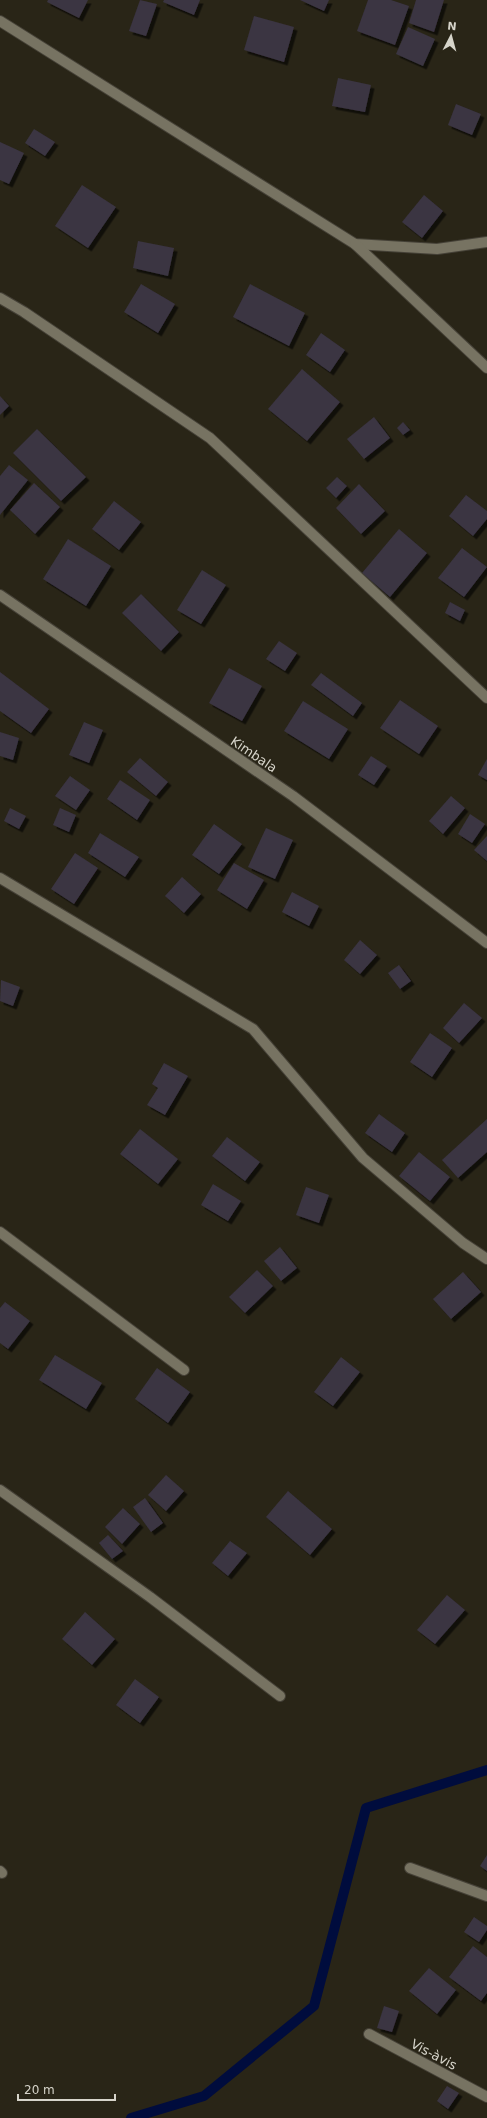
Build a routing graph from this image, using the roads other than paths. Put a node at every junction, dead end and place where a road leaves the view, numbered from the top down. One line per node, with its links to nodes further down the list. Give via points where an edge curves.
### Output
1 (0, 21): 3 (street)
2 (487, 242): 3 (street, via 437,249)
3 (355, 244): 5 (street)
4 (0, 298): 7 (street, via 210,438)
5 (487, 368)
6 (0, 595): 9 (street, Kimbala, via 294,796)
7 (487, 698)
8 (0, 878): 11 (street, via 253,1029 363,1158 463,1243)
9 (487, 943)
10 (0, 1232): 12 (street)
11 (487, 1259)
12 (184, 1370)
13 (0, 1490): 14 (street, via 150,1597)
14 (280, 1696)
15 (410, 1868): 16 (street)
16 (487, 1896)
17 (369, 2034): 18 (street, Vis-àvis)
18 (487, 2097)

